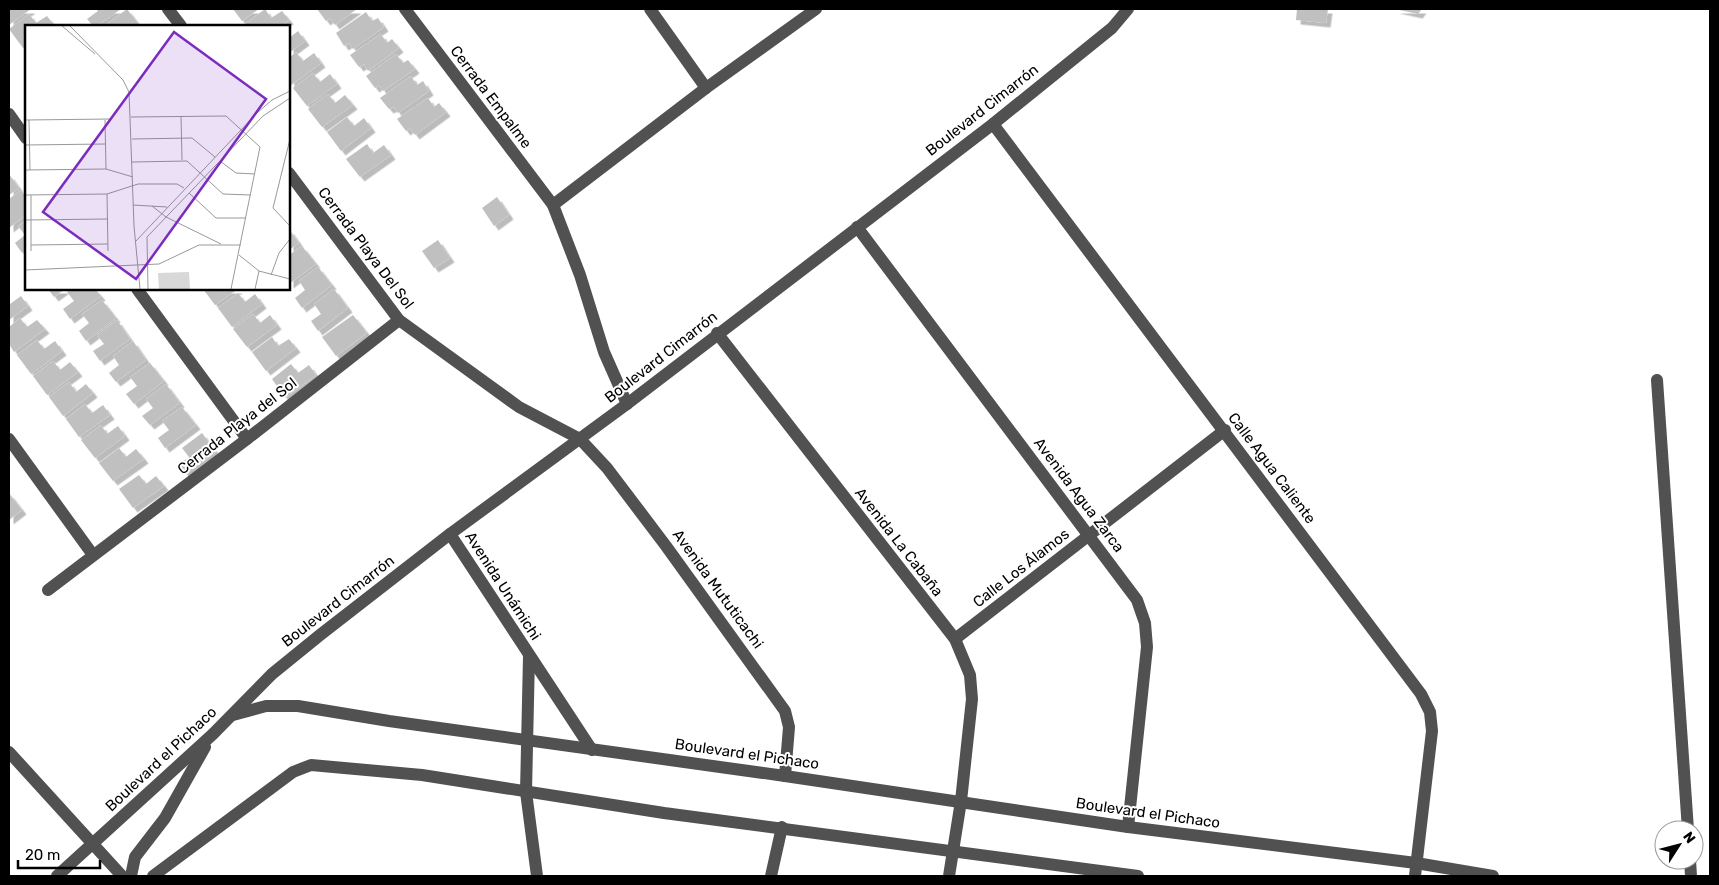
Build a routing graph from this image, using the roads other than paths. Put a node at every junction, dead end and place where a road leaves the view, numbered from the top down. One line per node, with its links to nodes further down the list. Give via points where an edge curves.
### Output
1 (168, 9): 6 (street)
2 (405, 9): 12 (street, Cerrada Empalme)
3 (650, 9): 7 (street)
4 (816, 9): 7 (street)
5 (1128, 9): 9 (street, Boulevard Cimarrón, via 1112,28)
6 (180, 25)
7 (706, 88): 12 (street)
8 (9, 114): 10 (street)
9 (993, 124): 13 (street, Boulevard Cimarrón); 19 (street, Calle Agua Caliente)
10 (25, 137)
11 (290, 174): 15 (street, Cerrada Playa Del Sol)
12 (553, 205): 18 (street, Cerrada Empalme, via 580,275 604,352)
13 (857, 227): 16 (street, Boulevard Cimarrón); 24 (street, Avenida Agua Zarca)
14 (138, 290): 21 (street, Cerrada Playa Del Sol)
15 (399, 320): 21 (street, Cerrada Playa del Sol); 22 (street, Cerrada Playa Del Sol, via 519,408)
16 (717, 333): 18 (street, Boulevard Cimarrón); 27 (street, Avenida La Cabaña)
17 (1657, 380): 37 (street)
18 (627, 404): 22 (street, Boulevard Cimarrón)
19 (1225, 430): 24 (street, Calle Los Álamos); 42 (street, Calle Agua Caliente, via 1421,694 1430,712 1432,731)
20 (9, 438): 25 (street)
21 (247, 439): 25 (street, Cerrada Playa del Sol)
22 (580, 439): 23 (street, Boulevard Cimarrón); 34 (street, Avenida Mututicachi, via 607,468 666,546 785,711 789,727)
23 (450, 534): 28 (street, Avenida Unámichi); 29 (street, Boulevard Cimarrón, via 272,674)
24 (1090, 535): 27 (street, Calle Los Álamos); 39 (street, Avenida Agua Zarca, via 1137,600 1145,623 1140,726)
25 (94, 555): 26 (street)
26 (48, 590)
27 (955, 639): 36 (street, Avenida La Cabaña, via 970,675 972,699)
28 (529, 656): 31 (street, Avenida Unámichi); 32 (street, Avenida Unámichi)
29 (233, 715): 30 (street, Boulevard el Pichaco); 31 (street, Boulevard el Pichaco, via 266,706 298,706)
30 (212, 734): 40 (street, Boulevard el Pichaco); 46 (street, via 166,818 135,857)
31 (526, 740): 32 (street, Boulevard el Pichaco); 35 (street, Avenida Unámichi)
32 (592, 750): 34 (street, Boulevard el Pichaco)
33 (9, 752): 40 (street)
34 (785, 776): 36 (street, Boulevard el Pichaco)
35 (526, 792): 38 (street); 47 (street, via 422,775 311,765 293,772); 48 (street, Avenida Unámichi)
36 (961, 801): 39 (street, Boulevard el Pichaco); 41 (street, Avenida La Cabaña)
37 (1687, 820)
38 (782, 827): 41 (street); 49 (street)
39 (1128, 827): 42 (street, Boulevard el Pichaco)
40 (94, 843): 44 (street, Boulevard el Pichaco); 45 (street)
41 (952, 852): 43 (street); 50 (street)
42 (1416, 870): 52 (street, Boulevard el Pichaco)
43 (1122, 875): 51 (street)
44 (58, 876)
45 (122, 876)
46 (131, 876)
47 (153, 876)
48 (537, 876)
49 (771, 876)
50 (949, 876)
51 (1138, 876)
52 (1493, 876)

